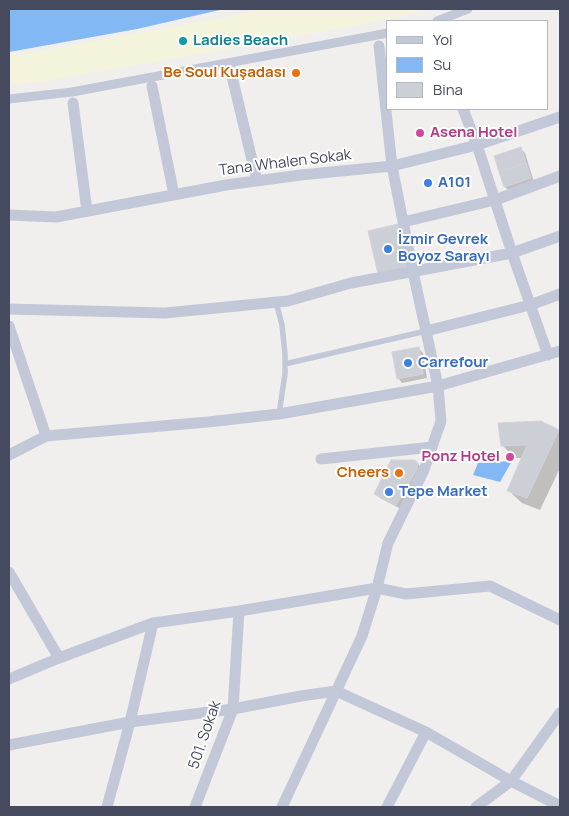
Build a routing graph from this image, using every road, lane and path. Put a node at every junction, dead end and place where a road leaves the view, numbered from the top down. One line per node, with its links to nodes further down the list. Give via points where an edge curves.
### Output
1 (468, 9): 2 (street)
2 (440, 20)
3 (386, 35): 4 (street)
4 (379, 41): 5 (street); 9 (street)
5 (229, 65): 6 (street); 16 (street)
6 (152, 82): 7 (street); 17 (street)
7 (73, 98): 8 (street); 19 (street)
8 (9, 99)
9 (386, 108)
10 (386, 110): 14 (street)
11 (463, 110): 13 (street)
12 (560, 117): 13 (street, Tana Whalen Sokak)
13 (477, 145): 14 (street, Tana Whalen Sokak); 18 (street)
14 (392, 166): 16 (street, Tana Whalen Sokak); 21 (street)
15 (560, 176): 18 (street)
16 (257, 181): 17 (street, Tana Whalen Sokak)
17 (174, 195): 19 (street, Tana Whalen Sokak)
18 (495, 200): 21 (street); 23 (street)
19 (86, 212): 20 (street, Tana Whalen Sokak, via 56,217)
20 (9, 215)
21 (403, 222): 24 (street)
22 (560, 236): 23 (street)
23 (512, 253): 24 (street); 27 (street)
24 (412, 272): 26 (street); 30 (street)
25 (560, 294): 27 (street)
26 (276, 302): 28 (street, via 165,313); 33 (lane, via 284,339)
27 (530, 305): 30 (street); 32 (street)
28 (9, 309)
29 (9, 326): 36 (street)
30 (426, 331): 33 (lane); 34 (street)
31 (560, 351): 32 (street)
32 (548, 355): 34 (street)
33 (285, 364): 35 (lane)
34 (438, 386): 35 (street); 37 (street, via 440,421)
35 (279, 414): 36 (street)
36 (46, 436): 38 (street)
37 (432, 447): 39 (street); 41 (street, via 388,542)
38 (9, 455)
39 (321, 459)
40 (9, 572): 45 (street)
41 (377, 588): 42 (street); 43 (street, via 406,594 490,586); 47 (street, via 362,636)
42 (239, 610): 44 (street); 48 (street, 501. Sokak)
43 (560, 620)
44 (153, 623): 45 (street); 50 (street)
45 (60, 658): 46 (street)
46 (9, 679)
47 (336, 691): 48 (street); 51 (street); 57 (street)
48 (232, 709): 50 (street); 56 (street, 501. Sokak)
49 (560, 713): 53 (street)
50 (130, 722): 52 (street); 55 (street)
51 (426, 732): 53 (street); 58 (street)
52 (9, 745)
53 (511, 781): 54 (street); 59 (street)
54 (560, 806)
55 (108, 807)
56 (195, 807)
57 (282, 807)
58 (387, 807)
59 (476, 807)

